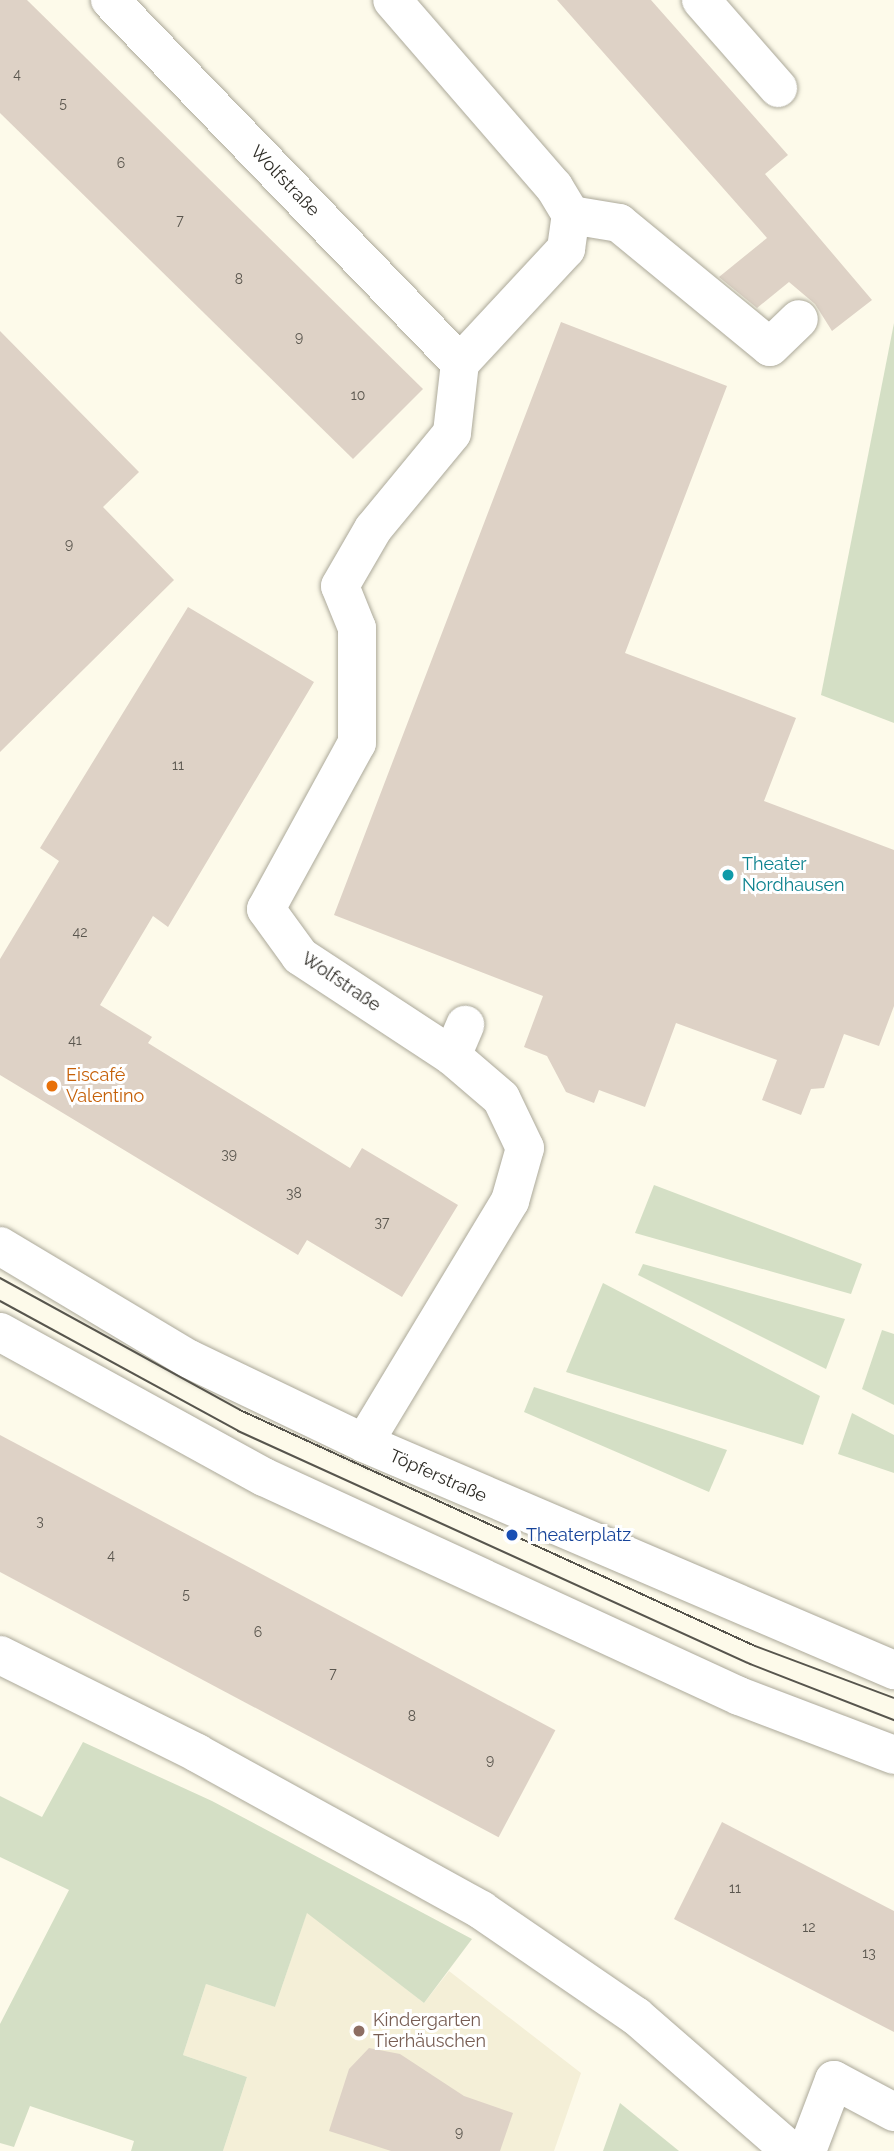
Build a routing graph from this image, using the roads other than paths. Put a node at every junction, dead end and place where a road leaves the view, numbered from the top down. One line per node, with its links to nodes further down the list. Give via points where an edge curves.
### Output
1 (110, 0): 7 (street, Wolfstraße)
2 (392, 0): 5 (street)
3 (701, 0): 4 (street)
4 (778, 88)
5 (563, 201): 6 (street, via 619,223 770,347); 7 (street, via 566,249)
6 (799, 319)
7 (460, 363): 10 (street, Wolfstraße, via 452,433 373,529 340,586 358,640 357,743 266,909 300,956 458,1041 501,1098 525,1148 510,1201)
8 (0, 1246): 10 (street, Töpferstraße, via 189,1359)
9 (0, 1332): 13 (street, via 264,1477 739,1696)
10 (364, 1443): 12 (street, Töpferstraße, via 751,1614)
11 (0, 1655): 15 (street, via 197,1754 481,1910 636,2016)
12 (894, 1670)
13 (894, 1755)
14 (894, 2112): 16 (street, via 834,2080)
15 (791, 2151)
16 (807, 2151)

